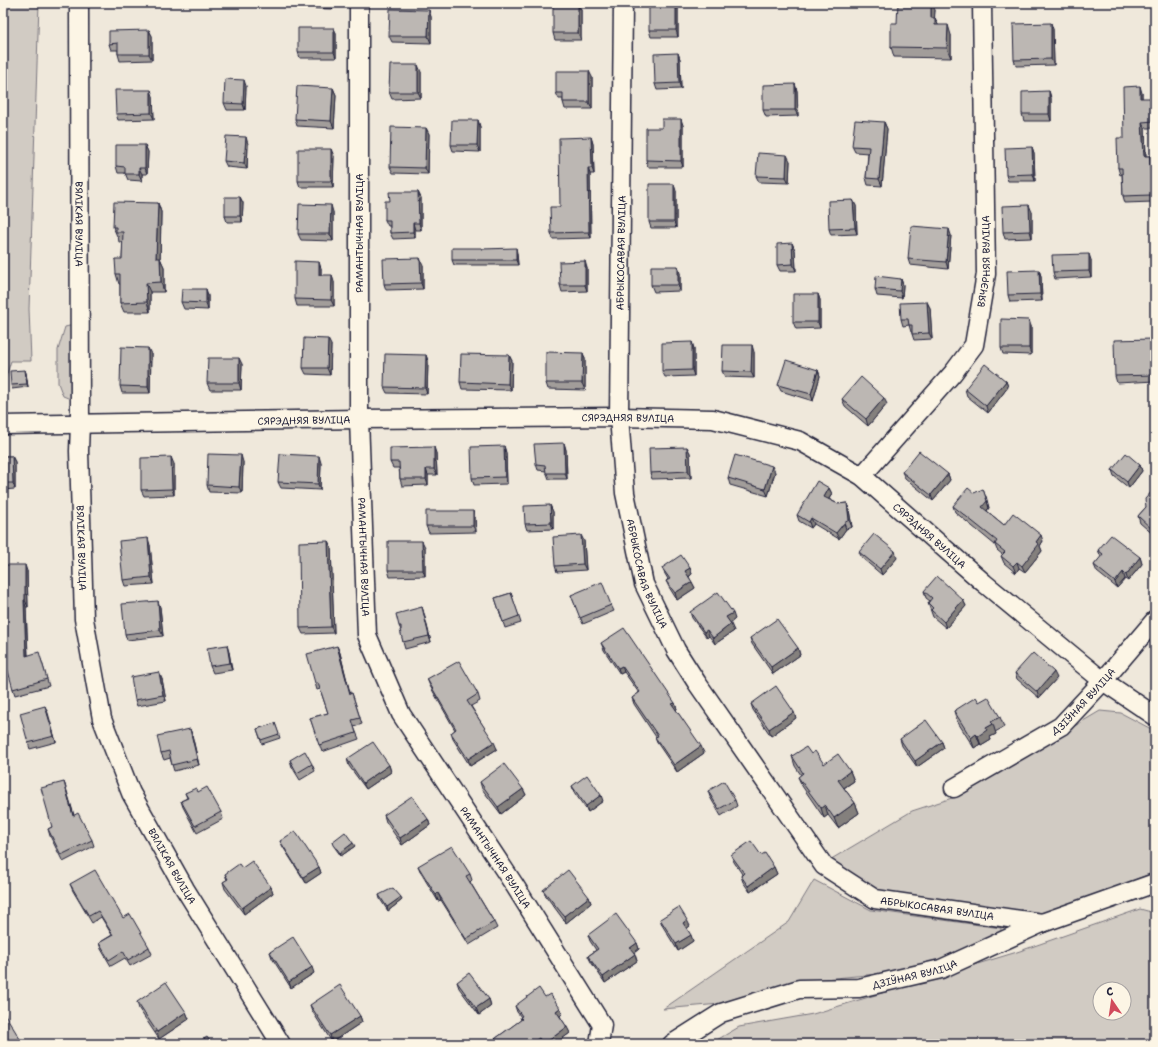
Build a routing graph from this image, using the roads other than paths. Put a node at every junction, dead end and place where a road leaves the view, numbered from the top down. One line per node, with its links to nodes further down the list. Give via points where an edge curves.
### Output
1 (79, 3): 7 (street, ВЯЛІКАЯ ВУЛІЦА)
2 (359, 3): 6 (street, РАМАНТЫЧНАЯ ВУЛІЦА)
3 (623, 3): 5 (street, АБРЫКОСАВАЯ ВУЛІЦА)
4 (982, 3): 9 (street, ВЯЧЭРНЯЯ ВУЛІЦА, via 986,274 974,345 953,373)
5 (619, 417): 6 (street, СЯРЭДНЯЯ ВУЛІЦА); 9 (street, СЯРЭДНЯЯ ВУЛІЦА, via 713,419 800,441); 15 (street, АБРЫКОСАВАЯ ВУЛІЦА, via 624,493 644,584 676,650 697,683 824,866 875,899)
6 (359, 419): 7 (street, СЯРЭДНЯЯ ВУЛІЦА); 17 (street, РАМАНТЫЧНАЯ ВУЛІЦА, via 367,635 401,714 515,886 602,1025)
7 (80, 423): 8 (street, СЯРЭДНЯЯ ВУЛІЦА); 16 (street, ВЯЛІКАЯ ВУЛІЦА, via 84,619 102,719 131,793 184,889)
8 (3, 425)
9 (862, 476): 11 (street, СЯРЭДНЯЯ ВУЛІЦА, via 978,578)
10 (1155, 620): 11 (street, ДЗІЎНАЯ ВУЛІЦА)
11 (1103, 681): 12 (street, СЯРЭДНЯЯ ВУЛІЦА); 13 (street, ДЗІЎНАЯ ВУЛІЦА, via 1061,726)
12 (1155, 716)
13 (954, 788)
14 (1155, 883): 15 (street, ДЗІЎНАЯ ВУЛІЦА)
15 (1042, 924): 18 (street, ДЗІЎНАЯ ВУЛІЦА, via 941,969 859,988 799,989 721,1013)
16 (281, 1044)
17 (600, 1044)
18 (672, 1044)

